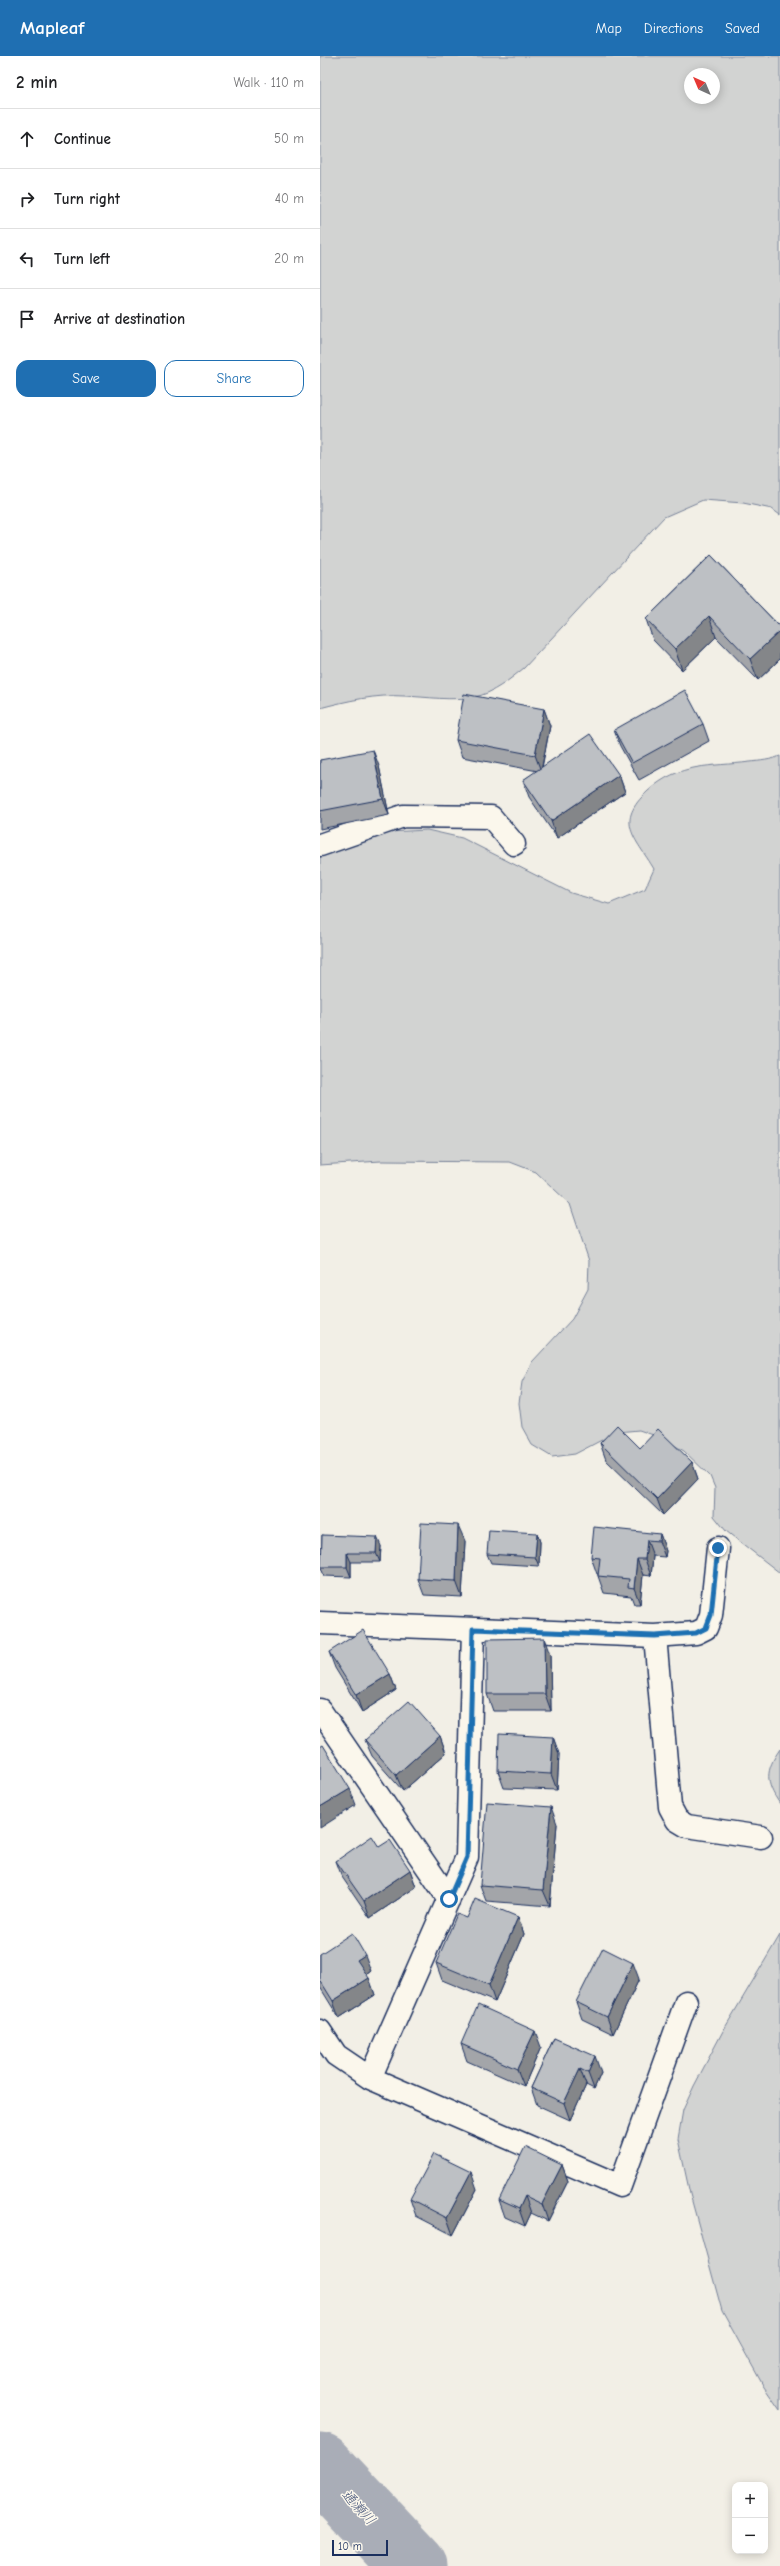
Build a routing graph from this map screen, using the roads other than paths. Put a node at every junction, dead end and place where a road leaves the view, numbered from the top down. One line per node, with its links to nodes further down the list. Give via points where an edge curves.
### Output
1 (514, 844): 2 (street, via 491,817 403,816)
2 (320, 845)
3 (718, 1548): 6 (street, via 711,1615 706,1628 696,1633)
4 (320, 1623): 5 (street)
5 (473, 1629): 6 (street); 9 (street, via 467,1857)
6 (655, 1636): 8 (street, via 670,1808 677,1820 686,1826)
7 (320, 1710): 9 (street)
8 (761, 1837)
9 (449, 1899): 12 (street)
10 (686, 2002): 12 (street, via 620,2186)
11 (320, 2031): 12 (street, via 336,2055)
12 (370, 2078)

